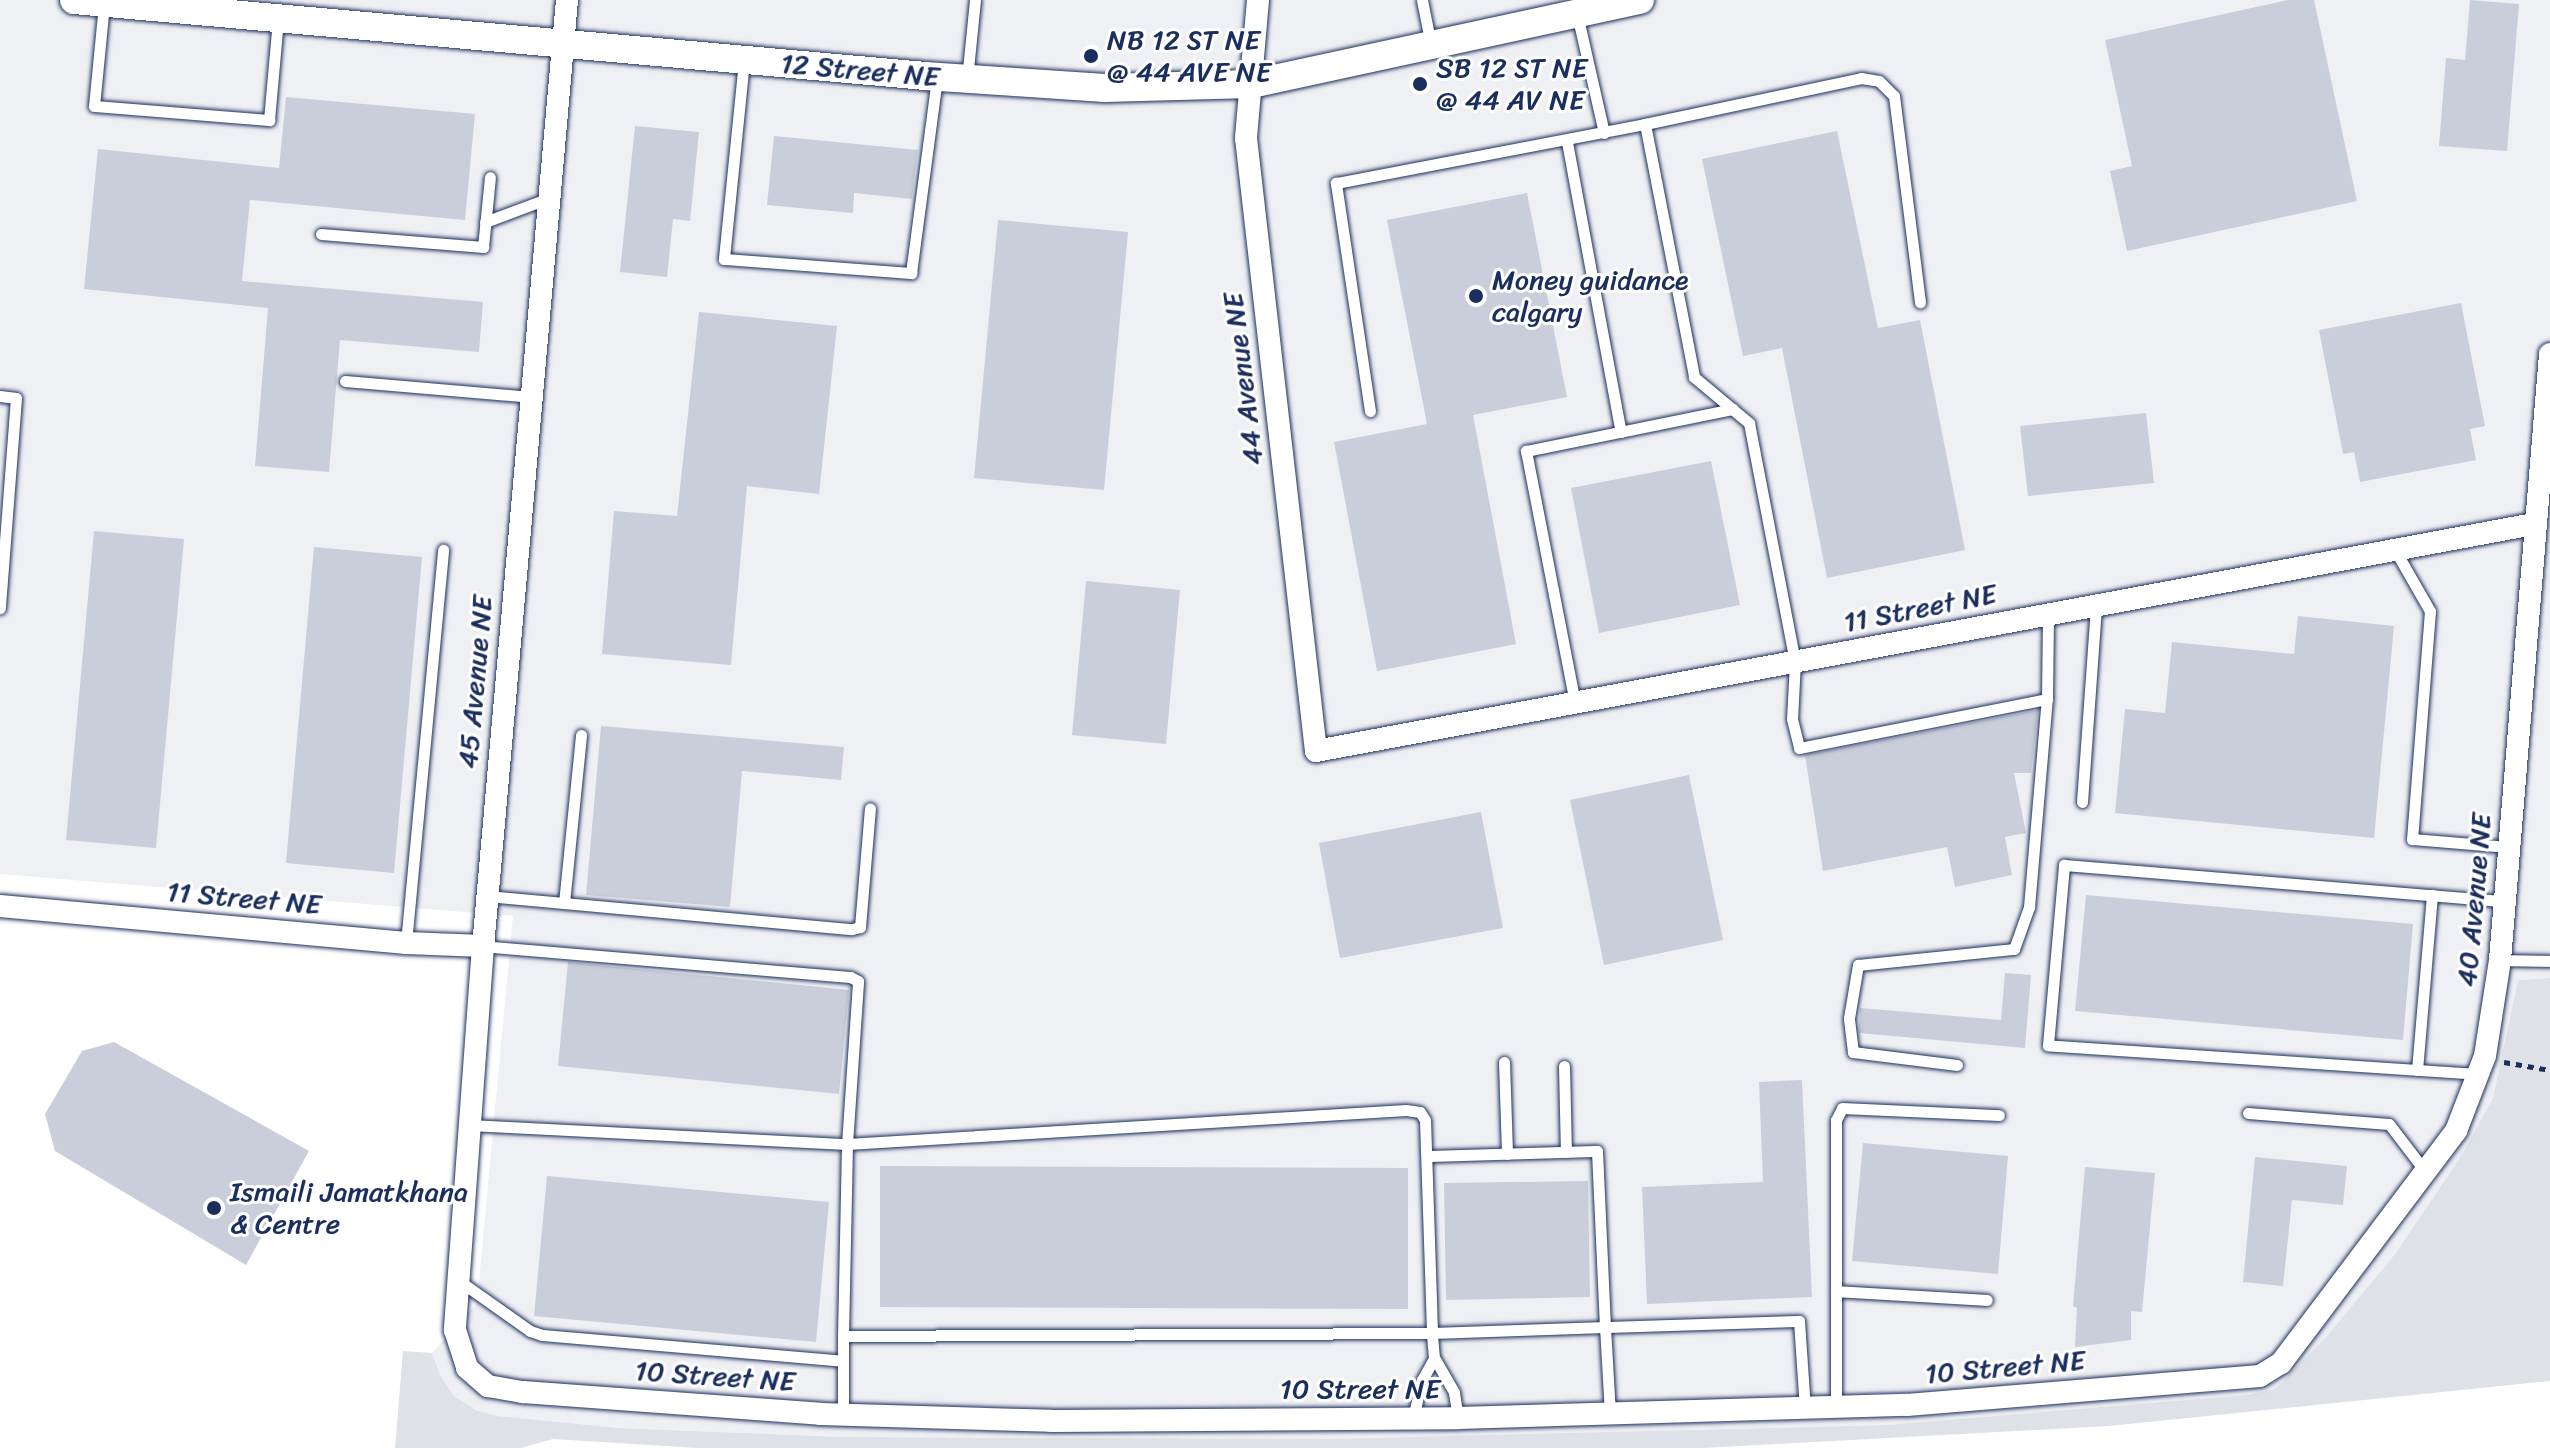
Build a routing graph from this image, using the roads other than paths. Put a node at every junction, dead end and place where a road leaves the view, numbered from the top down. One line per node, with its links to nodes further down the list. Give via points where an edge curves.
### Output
1 (74, 0): 6 (street, 12 Street NE)
2 (567, 0): 11 (street, 45 Avenue NE)
3 (975, 0): 15 (lane)
4 (1258, 0): 16 (street, 44 Avenue NE)
5 (1422, 0): 12 (lane)
6 (90, 1): 8 (street, 12 Street NE); 10 (lane, via 94,106 269,120)
7 (1626, 1): 9 (street, 12 Street NE)
8 (175, 5): 10 (street, 12 Street NE)
9 (1577, 14): 12 (street, 12 Street NE); 18 (lane)
10 (278, 19): 11 (street, 12 Street NE, via 316,17)
11 (564, 45): 13 (street, 12 Street NE); 21 (street, 45 Avenue NE)
12 (1431, 45): 16 (street, 12 Street NE)
13 (744, 61): 14 (street, 12 Street NE); 14 (lane, via 724,259 911,273)
14 (937, 77): 15 (street, 12 Street NE)
15 (967, 79): 16 (street, 12 Street NE, via 1105,88)
16 (1251, 84): 42 (street, 44 Avenue NE, via 1246,138)
17 (1645, 124): 18 (lane); 24 (lane, via 1861,78 1879,81 1894,96); 29 (lane, via 1694,377)
18 (1604, 133): 19 (lane)
19 (1567, 142): 30 (lane, via 1336,183); 31 (lane)
20 (490, 177): 22 (lane)
21 (549, 198): 22 (lane); 28 (street, 45 Avenue NE)
22 (485, 222): 23 (lane, via 483,247)
23 (321, 234)
24 (1920, 302)
25 (2550, 354): 32 (street, 40 Avenue NE)
26 (345, 381): 28 (lane)
27 (0, 396): 36 (lane, via 16,398)
28 (530, 397): 47 (street, 45 Avenue NE)
29 (1733, 409): 31 (lane); 38 (lane, via 1749,423)
30 (1370, 411)
31 (1621, 432): 40 (lane, via 1526,451)
32 (2534, 524): 34 (street, 11 Street NE); 45 (street, 40 Avenue NE)
33 (443, 550): 51 (lane)
34 (2395, 550): 35 (street, 11 Street NE); 45 (lane, via 2430,611 2412,839)
35 (2096, 605): 37 (street, 11 Street NE); 43 (lane)
36 (0, 608)
37 (2048, 614): 38 (street, 11 Street NE); 39 (lane)
38 (1795, 662): 39 (lane, via 1792,719 1799,748); 40 (street, 11 Street NE)
39 (2047, 699): 56 (lane, via 2029,907 2014,949 1858,965 1849,1018 1853,1052)
40 (1575, 703): 42 (street, 11 Street NE)
41 (581, 735): 49 (lane)
42 (1316, 751)
43 (2082, 802)
44 (870, 808): 49 (lane, via 860,927)
45 (2509, 847): 48 (street, 40 Avenue NE)
46 (2432, 895): 48 (lane); 59 (lane); 59 (lane, via 2064,865 2048,1045)
47 (487, 896): 49 (lane); 52 (street, 45 Avenue NE)
48 (2505, 901): 53 (street, 40 Avenue NE)
49 (564, 903)
50 (0, 906): 51 (street, 11 Street NE)
51 (406, 943): 52 (street, 11 Street NE)
52 (483, 946): 62 (street, 45 Avenue NE); 63 (lane, via 858,981)
53 (2500, 960): 54 (lane); 57 (street, 40 Avenue NE)
54 (2550, 961)
55 (1504, 1062): 65 (lane)
56 (1957, 1065)
57 (2482, 1065): 59 (lane); 67 (street, 40 Avenue NE, via 2456,1131)
58 (1564, 1066): 64 (lane)
59 (2417, 1070)
60 (2248, 1113): 67 (lane, via 2389,1124)
61 (1999, 1115): 69 (lane, via 1842,1108 1836,1120)
62 (469, 1125): 63 (lane); 68 (street, 45 Avenue NE)
63 (847, 1144): 66 (lane, via 1406,1110 1420,1112 1425,1120); 73 (lane)
64 (1566, 1152): 65 (lane); 71 (lane, via 1597,1151)
65 (1507, 1154): 66 (lane)
66 (1427, 1156): 72 (lane)
67 (2425, 1171): 77 (street, 40 Avenue NE, via 2281,1363)
68 (458, 1280): 75 (lane, via 542,1335); 76 (street, 45 Avenue NE, via 455,1330)
69 (1836, 1291): 70 (lane); 78 (lane)
70 (1987, 1300)
71 (1605, 1327): 72 (lane); 79 (lane, via 1799,1321); 80 (lane)
72 (1432, 1333): 73 (lane); 74 (lane)
73 (843, 1336): 75 (lane)
74 (1434, 1358): 82 (lane, via 1422,1380); 83 (lane, via 1454,1392)
75 (843, 1361): 81 (lane)
76 (467, 1368): 81 (street, 10 Street NE, via 488,1386 523,1392)
77 (2260, 1376): 78 (street, 10 Street NE)
78 (1836, 1407): 79 (street, 10 Street NE)
79 (1805, 1409): 80 (street, 10 Street NE)
80 (1610, 1414): 83 (street, 10 Street NE)
81 (843, 1415): 82 (street, 10 Street NE, via 1051,1421)
82 (1413, 1418): 83 (street, 10 Street NE)
83 (1458, 1418)

